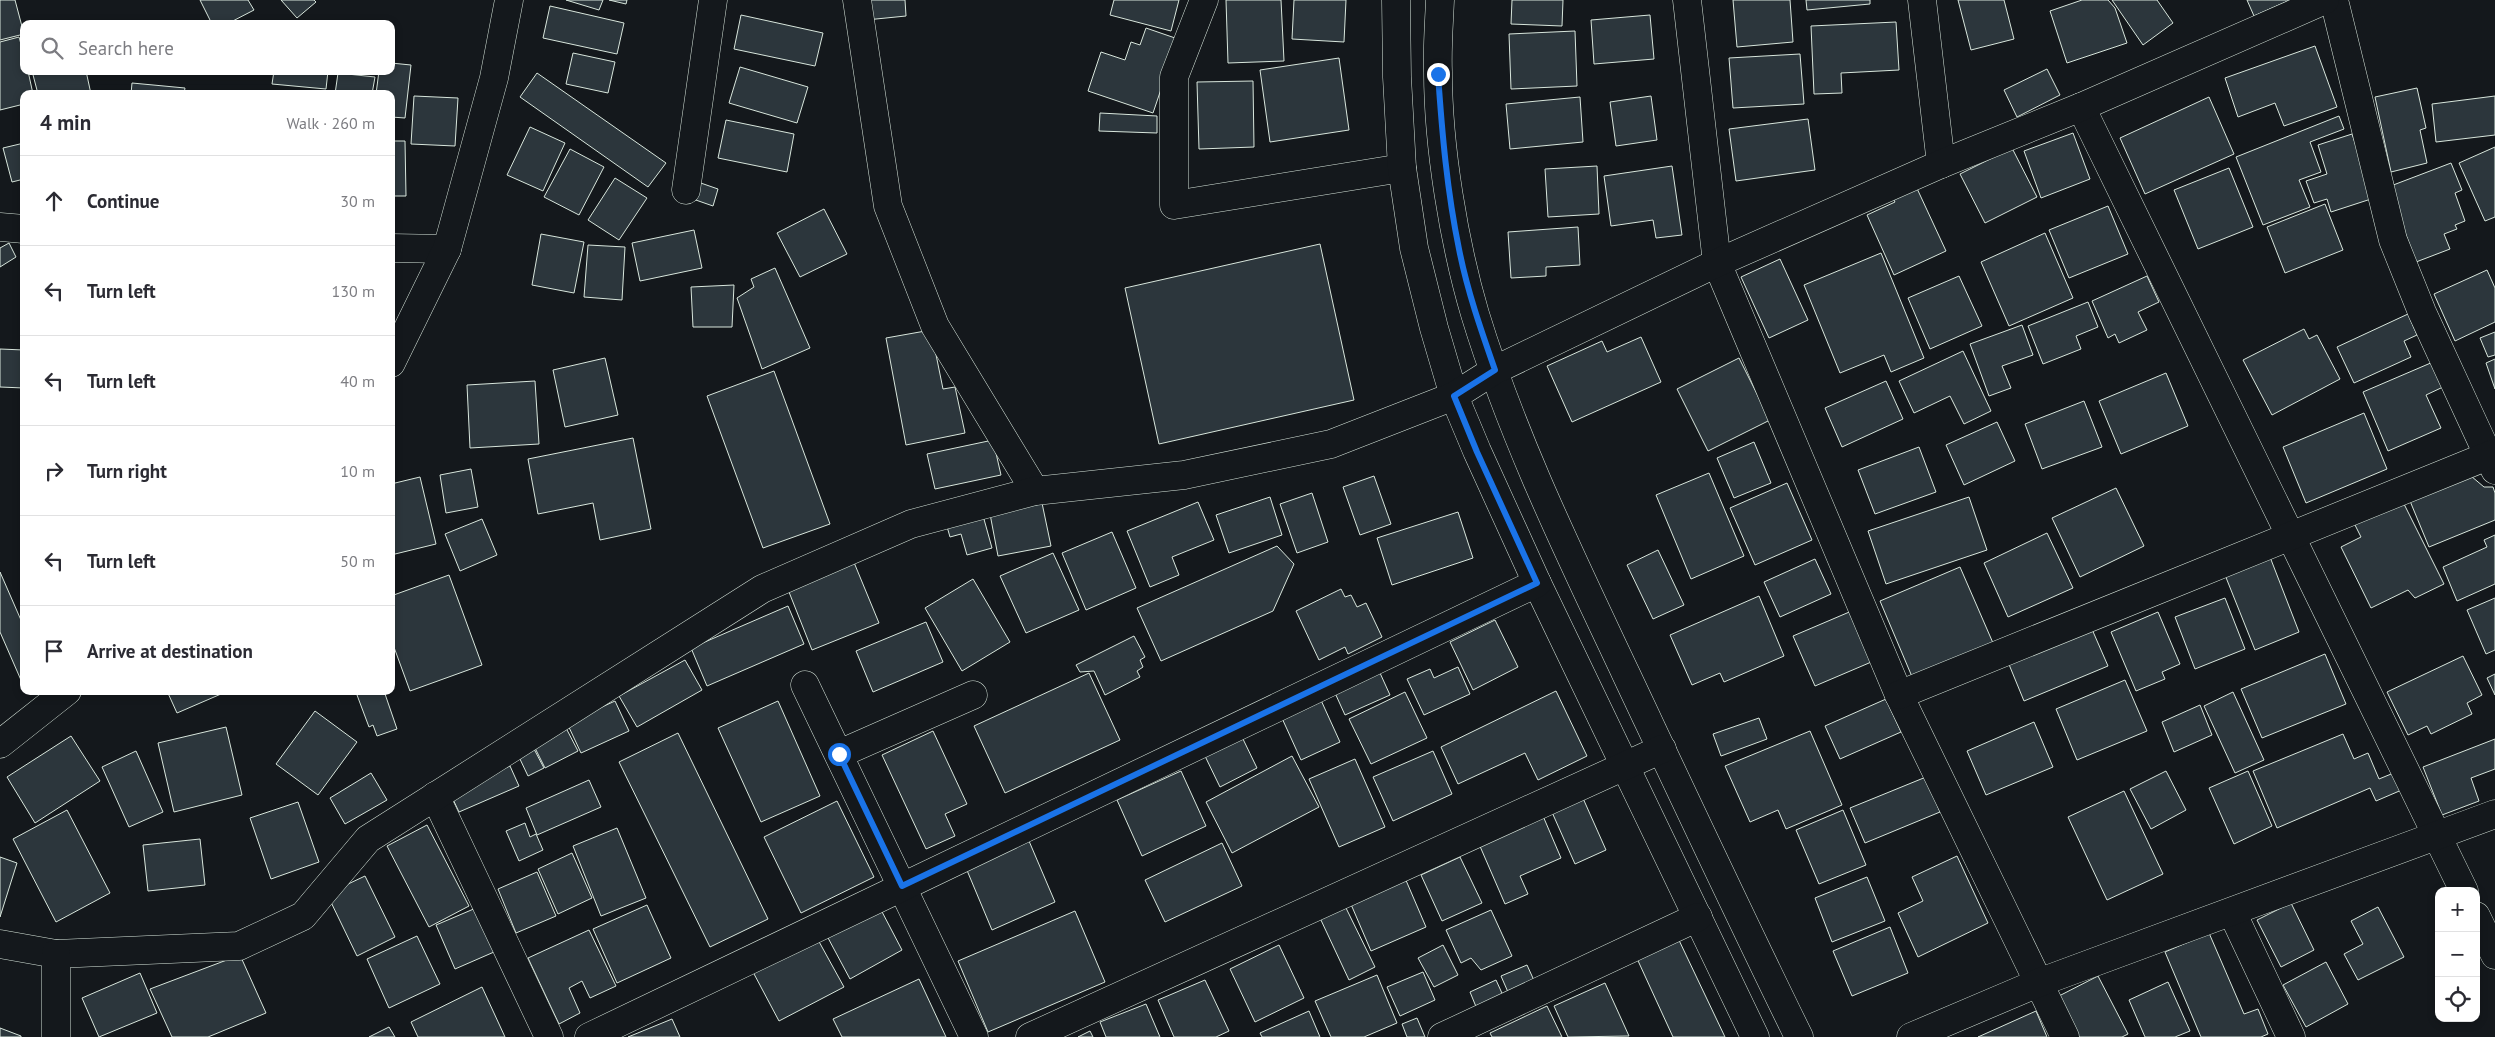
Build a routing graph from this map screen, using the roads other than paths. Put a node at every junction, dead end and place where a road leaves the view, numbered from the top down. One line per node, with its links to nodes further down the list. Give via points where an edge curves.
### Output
1 (509, 0): 18 (street, via 494,78)
2 (713, 0): 14 (street)
3 (857, 0): 24 (street, via 888,206 935,326)
4 (1204, 0): 13 (street, via 1174,77 1174,206)
5 (1396, 0): 13 (street)
6 (1440, 0): 21 (street, via 1438,74 1445,165 1459,249 1475,314)
7 (1687, 0): 19 (street)
8 (1922, 0): 12 (street)
9 (2325, 0): 11 (street)
10 (2334, 0): 23 (street, via 2393,240 2422,312)
11 (2081, 107): 12 (street); 25 (street)
12 (1941, 164): 19 (street)
13 (1402, 168): 22 (street, via 1414,248)
14 (686, 190)
15 (0, 226): 16 (street)
16 (20, 228)
17 (395, 248): 18 (street)
18 (447, 249): 20 (street)
19 (1717, 264): 21 (street); 30 (street)
20 (395, 356)
21 (1495, 370): 22 (street); 32 (street, via 1523,447)
22 (1454, 396): 24 (street, via 1331,444 1184,475); 26 (street)
23 (2493, 460): 25 (street)
24 (1035, 491): 35 (street, via 911,524 762,589)
25 (2290, 536): 30 (street); 37 (street)
26 (1537, 583): 34 (street); 38 (street)
27 (805, 685): 33 (street)
28 (62, 695): 31 (street)
29 (973, 695): 33 (street)
30 (1899, 695): 46 (street)
31 (0, 744)
32 (1662, 749): 34 (street); 54 (street)
33 (839, 754): 38 (street)
34 (1625, 765): 41 (street); 51 (street)
35 (435, 796): 44 (street, via 368,839 303,916 239,946); 48 (street)
36 (2495, 814): 37 (street)
37 (2437, 837): 39 (street); 40 (street)
38 (902, 886): 49 (street); 50 (street)
39 (2462, 887)
40 (2232, 912): 46 (street); 57 (street)
41 (1698, 917): 52 (street); 53 (street)
42 (2480, 924): 45 (street)
43 (0, 944): 44 (street)
44 (56, 954): 47 (street)
45 (2495, 955)
46 (2038, 983): 55 (street); 56 (street)
47 (56, 1037)
48 (549, 1037)
49 (588, 1037)
50 (974, 1037)
51 (1030, 1037)
52 (1442, 1037)
53 (1755, 1037)
54 (1799, 1037)
55 (1911, 1037)
56 (2064, 1037)
57 (2291, 1037)

